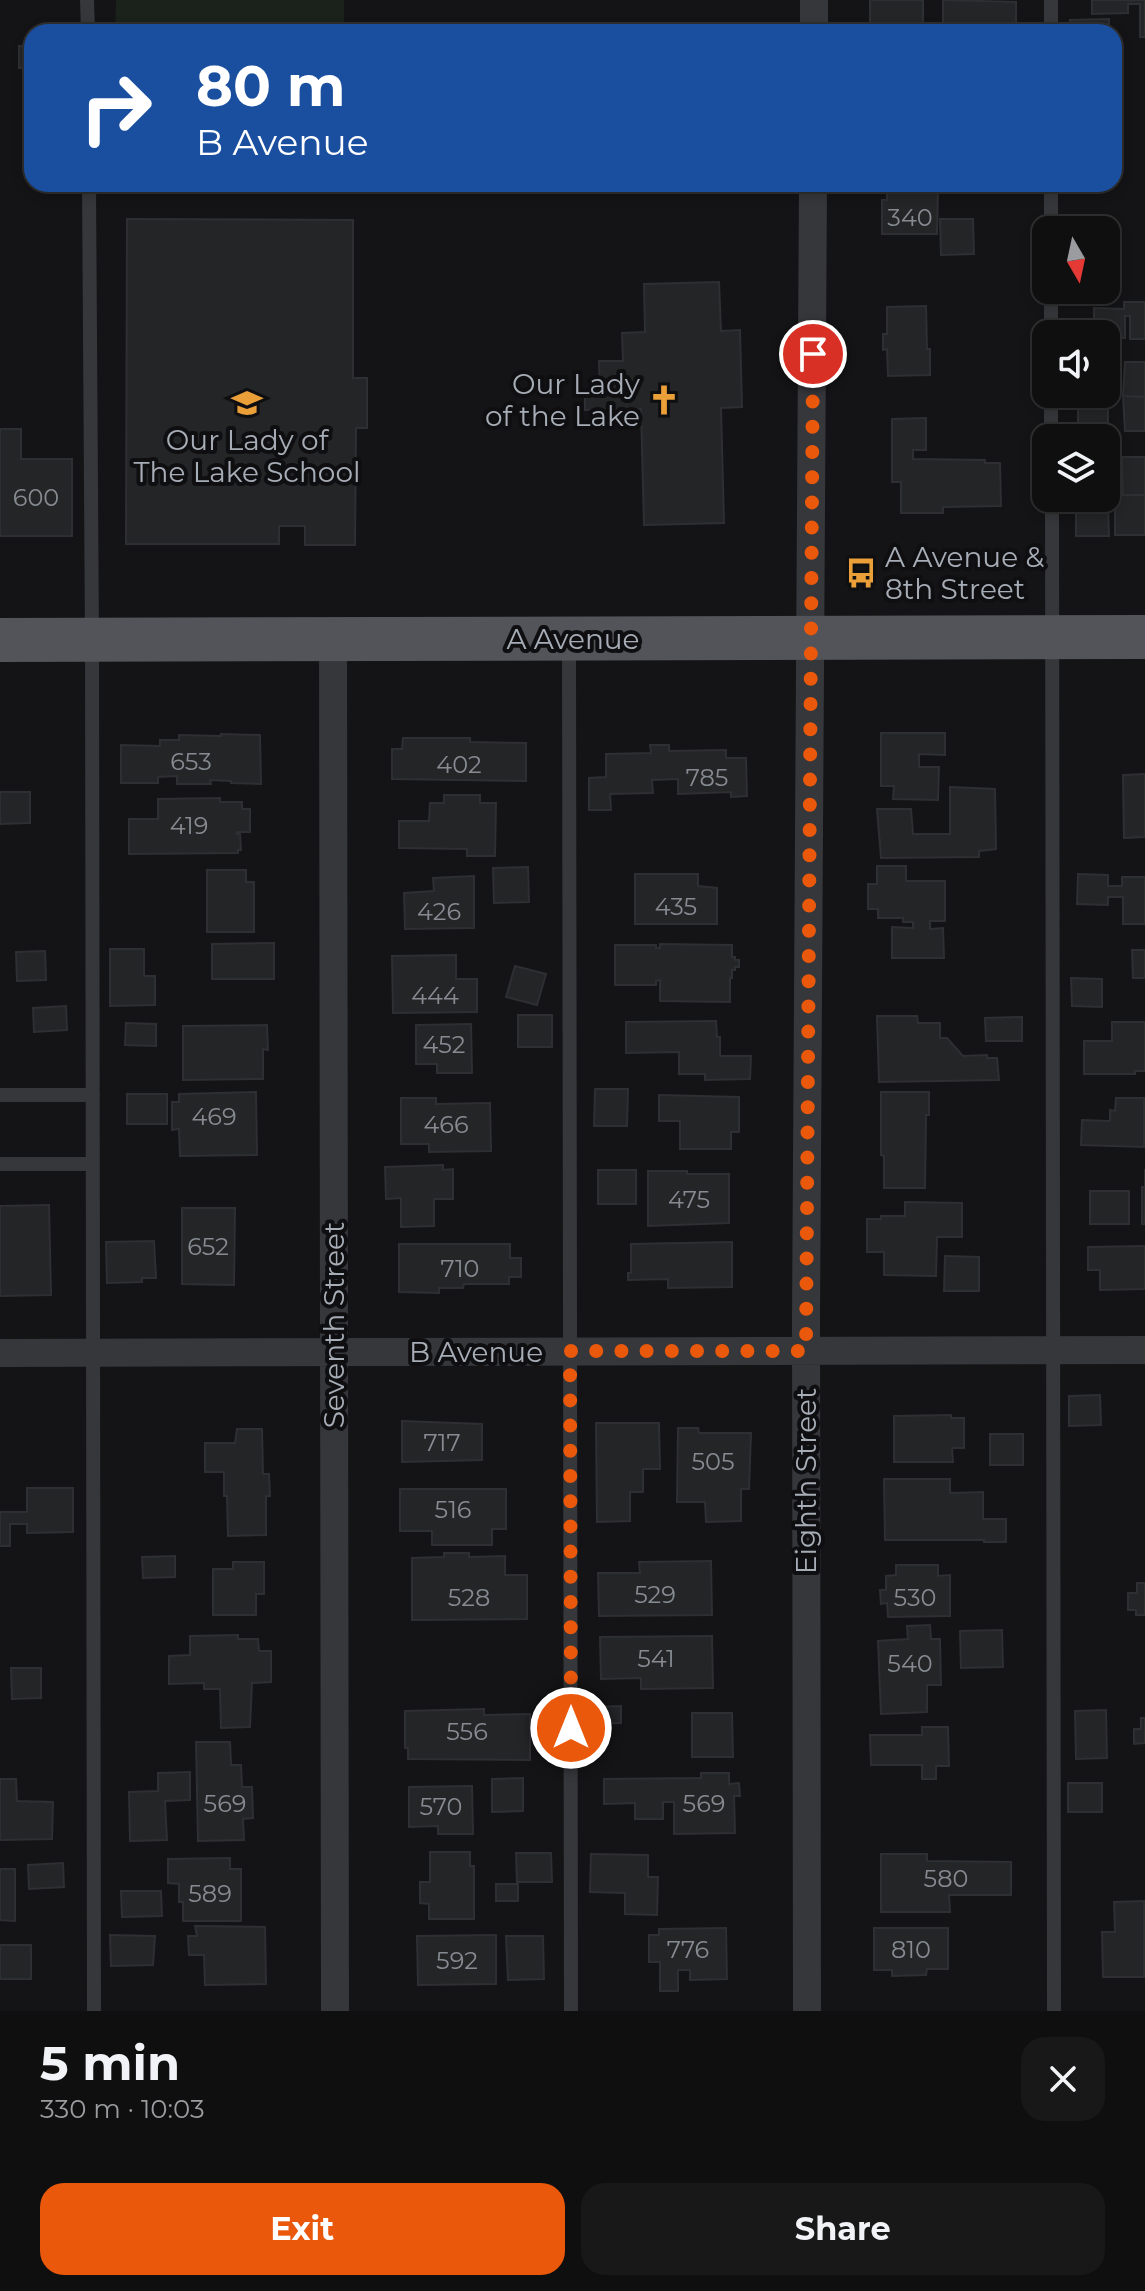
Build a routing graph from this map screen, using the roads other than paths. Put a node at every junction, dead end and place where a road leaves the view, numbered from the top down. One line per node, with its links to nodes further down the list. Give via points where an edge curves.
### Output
1 (87, 0): 4 (lane)
2 (814, 0): 5 (street)
3 (1051, 0): 6 (lane)
4 (88, 24)
5 (814, 24)
6 (1051, 24)
7 (89, 192): 18 (lane)
8 (813, 192): 16 (street, Eighth Street)
9 (1051, 192): 10 (lane)
10 (1051, 216)
11 (1052, 512): 13 (lane)
12 (1145, 637): 13 (main road, A Avenue)
13 (1052, 638): 16 (main road, A Avenue); 23 (lane)
14 (333, 639): 15 (main road, A Avenue); 18 (main road, A Avenue); 27 (street, Seventh Street)
15 (569, 639): 16 (main road, A Avenue); 25 (lane)
16 (811, 639): 26 (street, Eighth Street)
17 (0, 640): 18 (main road, A Avenue)
18 (92, 640): 20 (lane)
19 (0, 1095): 20 (lane)
20 (93, 1095): 22 (lane)
21 (0, 1164): 22 (lane)
22 (93, 1164): 29 (lane)
23 (1053, 1350): 24 (street, B Avenue); 26 (street, B Avenue); 34 (lane)
24 (1145, 1350)
25 (570, 1351): 26 (street, B Avenue); 27 (street, B Avenue); 32 (lane)
26 (806, 1351): 33 (street, Eighth Street)
27 (334, 1352): 29 (street, B Avenue); 31 (street, Seventh Street)
28 (0, 1353): 29 (street, B Avenue)
29 (93, 1353): 30 (lane)
30 (94, 2011)
31 (335, 2011)
32 (571, 2011)
33 (807, 2011)
34 (1054, 2011)

